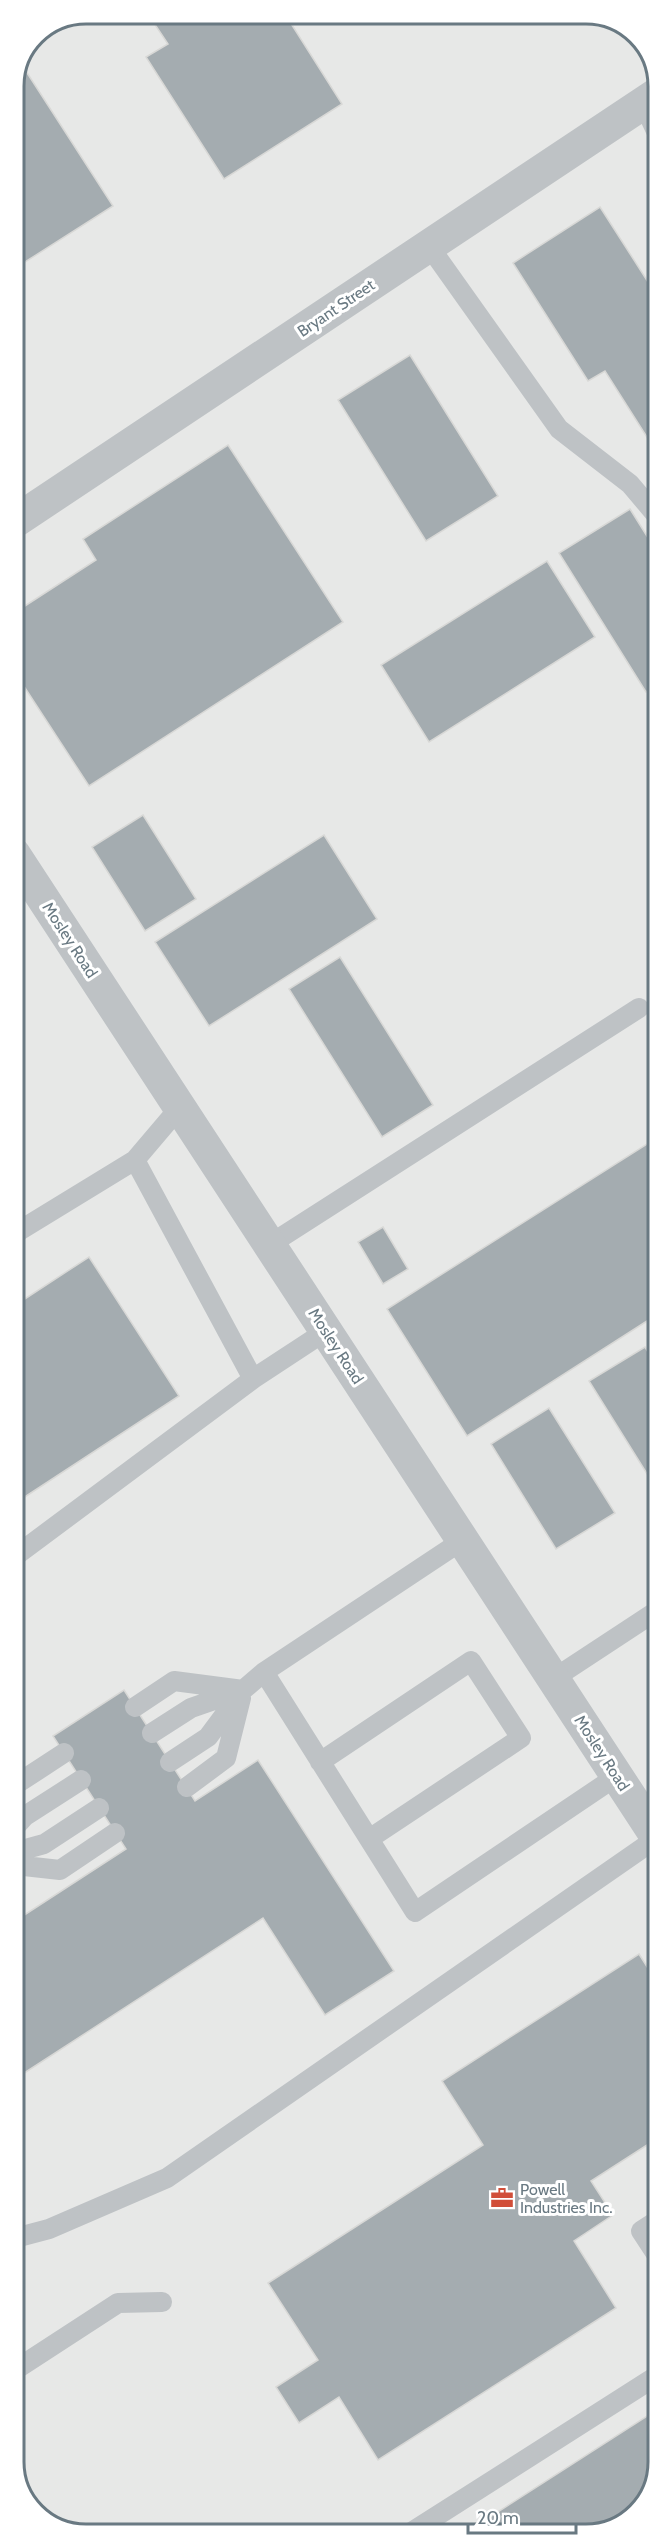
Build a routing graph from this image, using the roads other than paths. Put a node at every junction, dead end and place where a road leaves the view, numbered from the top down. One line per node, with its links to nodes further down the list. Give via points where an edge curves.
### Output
1 (648, 100): 2 (street, Bryant Street)
2 (429, 246): 3 (lane, via 559,429 630,484); 4 (street, Bryant Street)
3 (648, 505)
4 (24, 515)
5 (24, 869): 7 (street, Mosley Road)
6 (639, 1008): 10 (lane)
7 (180, 1107): 8 (lane); 10 (street, Mosley Road)
8 (135, 1160): 9 (lane); 12 (lane)
9 (24, 1228)
10 (269, 1245): 11 (street, Mosley Road)
11 (326, 1331): 12 (lane); 13 (street, Mosley Road)
12 (253, 1379): 14 (lane)
13 (463, 1540): 16 (lane); 17 (street, Mosley Road)
14 (24, 1550)
15 (648, 1616): 17 (lane)
16 (264, 1672): 18 (lane); 23 (lane)
17 (553, 1678): 24 (street, Mosley Road)
18 (243, 1690): 19 (lane, via 174,1681); 20 (lane, via 191,1708); 22 (lane, via 208,1737); 27 (lane, via 226,1758)
19 (135, 1707)
20 (152, 1733)
21 (64, 1753): 25 (lane)
22 (170, 1762)
23 (320, 1762): 32 (lane); 32 (lane, via 471,1661 521,1738)
24 (617, 1776): 30 (street, Mosley Road); 32 (lane, via 416,1912)
25 (24, 1779)
26 (81, 1780): 29 (lane)
27 (187, 1787)
28 (99, 1808): 34 (lane, via 44,1844)
29 (24, 1817)
30 (648, 1823)
31 (115, 1833): 35 (lane, via 60,1869)
32 (369, 1839)
33 (648, 1845): 37 (lane, via 166,2178 49,2229)
34 (24, 1850)
35 (24, 1866)
36 (648, 2227): 38 (lane, via 642,2231)
37 (24, 2236)
38 (648, 2240)
39 (162, 2302): 40 (lane, via 118,2303)
40 (24, 2364)
41 (648, 2381): 42 (lane)
42 (427, 2524)

